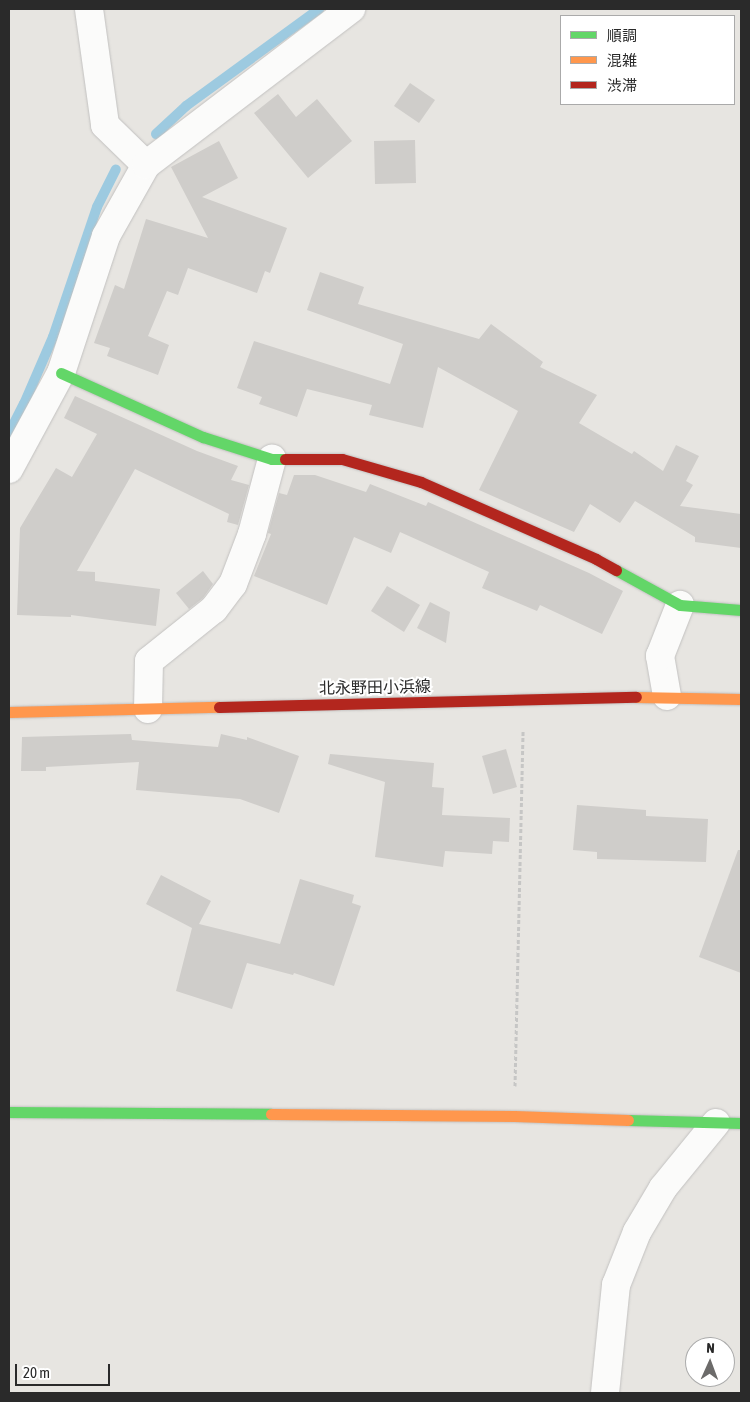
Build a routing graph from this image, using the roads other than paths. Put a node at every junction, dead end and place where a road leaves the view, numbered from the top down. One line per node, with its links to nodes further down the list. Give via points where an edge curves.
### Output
1 (89, 9): 3 (street, via 105,125)
2 (351, 9): 3 (street)
3 (146, 165): 4 (street, via 106,236)
4 (61, 373): 5 (street, via 203,436); 6 (street)
5 (272, 459): 7 (street, via 342,459 421,482 596,559); 11 (street, via 252,534 233,584 214,609 149,661)
6 (9, 469)
7 (680, 605): 8 (street); 9 (street, via 660,656)
8 (741, 610)
9 (667, 696): 10 (street, 北永野田小浜線); 11 (street, 北永野田小浜線)
10 (741, 699)
11 (148, 709): 12 (street, 北永野田小浜線)
12 (9, 712)
13 (9, 1112): 14 (street, via 514,1116)
14 (729, 1123): 15 (street, via 663,1188 637,1232 616,1285)
15 (605, 1393)

